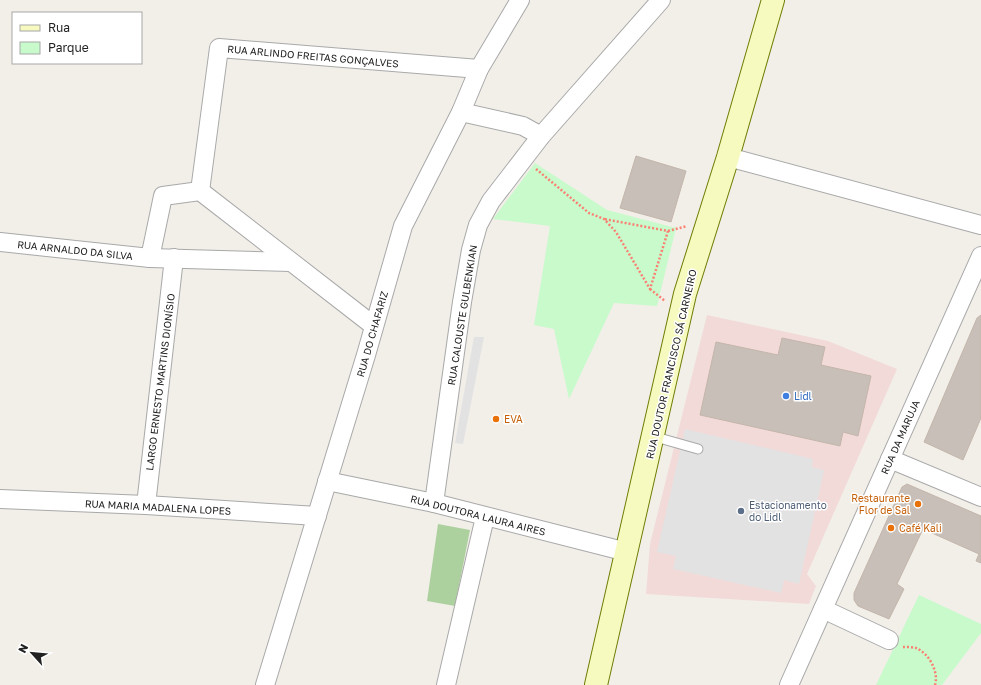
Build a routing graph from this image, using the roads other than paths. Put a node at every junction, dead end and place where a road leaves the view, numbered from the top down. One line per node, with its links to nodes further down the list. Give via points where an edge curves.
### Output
1 (520, 0): 4 (street, RUA DO CHAFARIZ)
2 (661, 0): 6 (street, RUA CALOUSTE GULBENKIAN)
3 (773, 0): 7 (street, RUA DOUTOR FRANCISCO SÁ CARNEIRO)
4 (479, 69): 5 (street, RUA DO CHAFARIZ); 8 (street, RUA ARLINDO FREITAS GONÇALVES, via 219,48)
5 (461, 112): 6 (street, via 523,126); 15 (street, RUA DO CHAFARIZ, via 403,226)
6 (541, 136): 22 (street, RUA CALOUSTE GULBENKIAN, via 491,201 478,225 462,302)
7 (728, 157): 9 (street); 16 (street, RUA DOUTOR FRANCISCO SÁ CARNEIRO, via 685,294)
8 (200, 191): 12 (street, via 163,196); 14 (street)
9 (981, 225)
10 (0, 242): 12 (street, RUA ARNALDO DA SILVA)
11 (981, 256): 18 (street, RUA DA MARUJA)
12 (150, 258): 13 (street, RUA ARNALDO DA SILVA)
13 (174, 258): 14 (street, RUA ARNALDO DA SILVA); 23 (street, LARGO ERNESTO MARTINS DIONÍSIO)
14 (292, 262): 15 (street)
15 (374, 326): 19 (street, RUA DO CHAFARIZ)
16 (652, 436): 17 (lane); 26 (street, RUA DOUTOR FRANCISCO SÁ CARNEIRO)
17 (698, 449)
18 (890, 459): 20 (street); 27 (street, RUA DA MARUJA)
19 (328, 481): 22 (street, RUA DOUTORA LAURA AIRES); 24 (street, RUA DO CHAFARIZ)
20 (981, 497)
21 (0, 499): 23 (street, RUA MARIA MADALENA LOPES)
22 (434, 504): 25 (street, RUA DOUTORA LAURA AIRES)
23 (146, 505): 24 (street, RUA MARIA MADALENA LOPES)
24 (317, 516): 29 (street, RUA DO CHAFARIZ)
25 (485, 517): 26 (street, RUA DOUTORA LAURA AIRES); 30 (street)
26 (627, 552): 31 (street, RUA DOUTOR FRANCISCO SÁ CARNEIRO)
27 (823, 609): 28 (street); 32 (street, RUA DA MARUJA)
28 (895, 644)
29 (265, 685)
30 (446, 685)
31 (596, 685)
32 (789, 685)

